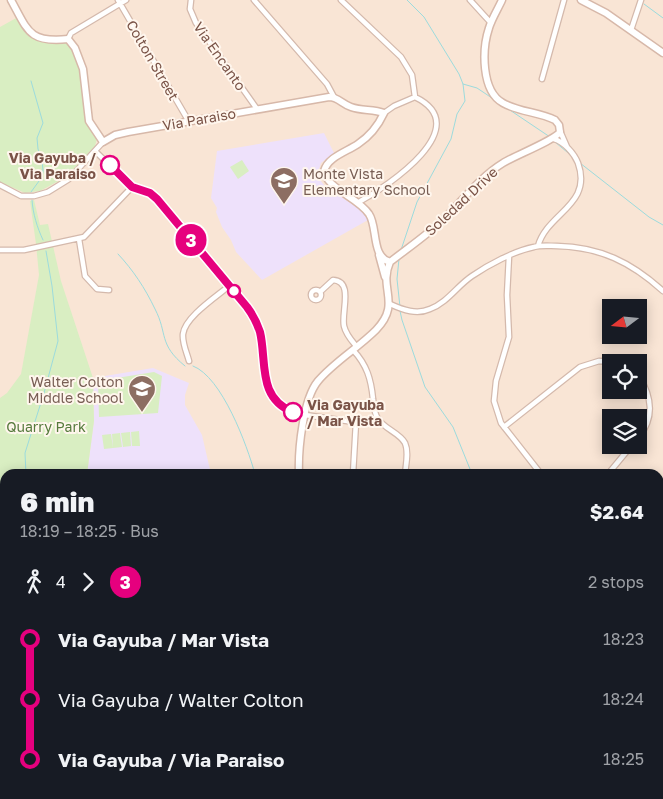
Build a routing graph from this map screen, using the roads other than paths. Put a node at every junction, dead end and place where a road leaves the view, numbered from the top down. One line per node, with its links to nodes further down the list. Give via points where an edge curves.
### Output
1 (11, 0): 14 (street, via 31,33 45,40)
2 (126, 0): 11 (street)
3 (191, 0): 19 (street, Via Encanto, via 190,9 196,23)
4 (254, 0): 17 (street, via 327,84)
5 (341, 0): 18 (street, via 401,57 412,75)
6 (470, 0): 12 (street)
7 (502, 0): 12 (street)
8 (564, 0): 16 (street)
9 (581, 0): 13 (street)
10 (642, 0): 13 (street)
11 (119, 2): 14 (street, via 72,33); 21 (street, Colton Street)
12 (491, 22): 22 (street, via 485,60 492,93 510,107 555,120)
13 (631, 30): 15 (street)
14 (68, 39): 24 (street, via 83,69 89,121)
15 (663, 52)
16 (542, 79)
17 (334, 97): 19 (street, Via Paraiso); 20 (street, via 353,108)
18 (415, 97): 20 (street); 29 (street, via 435,114 437,123 433,137 405,172)
19 (258, 108): 21 (street, Via Paraiso)
20 (384, 113): 29 (street, via 372,132 332,159 324,171 327,181)
21 (188, 120): 24 (street, Via Paraiso, via 122,133)
22 (560, 130): 23 (street); 25 (street)
23 (554, 139): 25 (street); 35 (street, Soledad Drive, via 500,164 442,220)
24 (103, 142): 26 (street, Via Paraiso)
25 (568, 148): 31 (street, via 577,160 581,182 570,205 540,237)
26 (95, 151): 27 (street, Via Paraiso, via 63,183 43,194 21,196); 28 (street)
27 (0, 185)
28 (132, 187): 30 (street, via 88,234); 37 (street, via 157,199)
29 (359, 202): 33 (street, via 373,222)
30 (79, 239): 32 (street, via 24,250); 38 (street, via 85,276 97,289)
31 (538, 246): 34 (street); 39 (street, via 574,247 613,256 648,277)
32 (0, 250)
33 (379, 254): 35 (street); 36 (street)
34 (509, 256): 41 (street, via 474,275 430,310 410,311); 50 (street, via 508,337 493,396)
35 (390, 262): 36 (street)
36 (386, 278): 41 (street)
37 (229, 286): 44 (street, via 185,326 183,337); 46 (street, via 257,324 264,376 271,393 286,409)
38 (109, 290)
39 (663, 291)
40 (320, 292): 42 (street, via 332,280 343,285 344,326)
41 (390, 304): 42 (street, via 380,326)
42 (355, 348): 46 (street, via 317,383); 47 (street, via 369,374)
43 (602, 361): 50 (street, via 580,367)
44 (189, 362)
45 (647, 391): 49 (street, via 650,404)
46 (305, 415): 48 (street); 52 (street)
47 (377, 418): 48 (street); 54 (street, via 405,444)
48 (356, 422): 53 (street)
49 (647, 423)
50 (504, 427): 55 (street)
51 (625, 454): 56 (street)
52 (300, 469)
53 (353, 469)
54 (406, 469)
55 (537, 469)
56 (612, 469)

